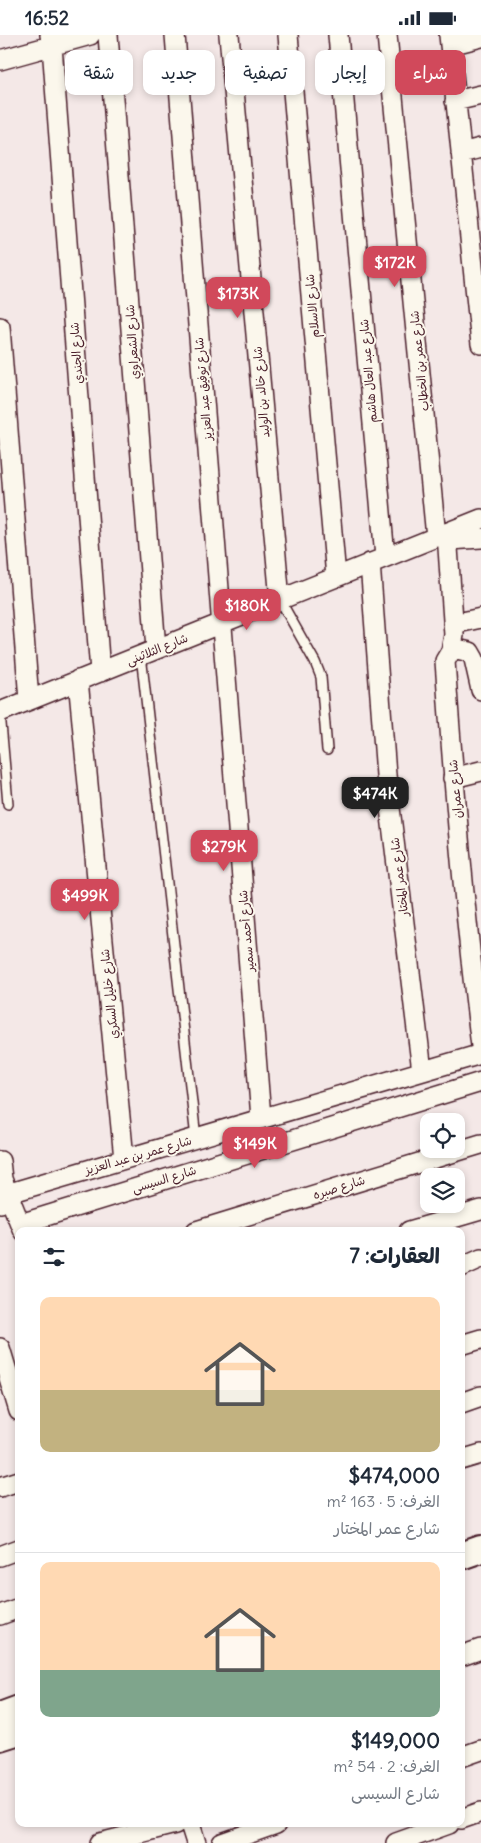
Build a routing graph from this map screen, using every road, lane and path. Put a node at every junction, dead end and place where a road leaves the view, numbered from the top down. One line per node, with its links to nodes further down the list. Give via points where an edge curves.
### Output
1 (90, 35): 10 (street)
2 (108, 35): 31 (street, شارع الشعراوي)
3 (175, 35): 28 (street, شارع توفيق عبد العزيز)
4 (229, 35): 26 (street, شارع خالد بن الوليد)
5 (288, 35): 25 (street, شارع الاسلام)
6 (338, 35): 24 (street, شارع عبد العال هاشم)
7 (387, 35): 22 (street, شارع عمر بن الخطاب)
8 (481, 37): 9 (street)
9 (449, 40): 13 (street)
10 (51, 41): 11 (street); 32 (street, شارع الجندي)
11 (0, 60)
12 (481, 95): 13 (street)
13 (455, 101): 15 (street)
14 (481, 148): 15 (street)
15 (461, 153): 16 (street)
16 (474, 202): 17 (street)
17 (476, 260): 18 (street)
18 (479, 305): 20 (street)
19 (0, 327): 35 (street)
20 (481, 344)
21 (481, 519): 22 (street, شارع الثلاثينى)
22 (444, 536): 23 (street); 24 (street, شارع الثلاثينى); 29 (street, شارع عمران)
23 (481, 538)
24 (378, 560): 25 (street, شارع الثلاثينى); 44 (street, شارع عمر المختار, via 386,775)
25 (336, 577): 26 (street, شارع الثلاثينى)
26 (280, 600): 28 (street, شارع الثلاثينى); 37 (lane, via 322,677)
27 (481, 618): 29 (street)
28 (221, 623): 31 (street, شارع الثلاثينى); 46 (street, شارع أحمد سمير)
29 (454, 624): 30 (street, شارع عمران)
30 (451, 651): 34 (street, via 470,652); 39 (street, شارع عمران, via 445,661)
31 (149, 652): 32 (street, شارع الثلاثينى); 47 (lane)
32 (100, 672): 33 (street, شارع الثلاثينى)
33 (78, 681): 35 (street, شارع الثلاثينى); 49 (street, شارع خليل السكري)
34 (481, 690)
35 (29, 700): 36 (street, شارع الثلاثينى)
36 (0, 712): 40 (lane)
37 (327, 750)
38 (481, 771): 39 (street)
39 (454, 778): 41 (street, شارع عمران)
40 (8, 804)
41 (476, 972): 42 (street, شارع عمران)
42 (481, 1046)
43 (481, 1054): 44 (street, شارع عمر بن عبد العزيز)
44 (422, 1071): 46 (street, شارع عمر بن عبد العزيز)
45 (481, 1082): 53 (street, شارع السيسى)
46 (261, 1118): 47 (street, شارع عمر بن عبد العزيز)
47 (196, 1138): 49 (street, شارع عمر بن عبد العزيز)
48 (481, 1144): 54 (street, شارع صبره)
49 (124, 1159): 51 (street, شارع عمر بن عبد العزيز)
50 (0, 1161): 51 (street)
51 (4, 1198): 53 (street)
52 (481, 1210): 55 (street)
53 (21, 1227)
54 (209, 1227)
55 (422, 1227)
56 (481, 1258): 57 (street)
57 (465, 1265)
58 (481, 1339): 59 (street)
59 (465, 1344)
60 (0, 1348): 62 (street)
61 (481, 1397): 63 (street)
62 (15, 1398)
63 (465, 1402)
64 (481, 1454): 65 (street)
65 (465, 1460)
66 (15, 1482): 67 (street)
67 (0, 1487)
68 (481, 1549): 70 (street)
69 (15, 1550): 71 (street)
70 (465, 1555)
71 (0, 1556)
72 (15, 1609): 73 (street)
73 (0, 1615)
74 (481, 1649): 75 (street)
75 (465, 1655)
76 (15, 1710): 77 (street)
77 (0, 1716)
78 (15, 1732): 79 (street)
79 (0, 1737)
80 (481, 1750): 81 (street)
81 (465, 1756)
82 (481, 1812): 83 (street)
83 (465, 1818)
84 (163, 1827): 88 (street)
85 (191, 1827): 89 (street)
86 (267, 1827): 90 (street)
87 (441, 1827): 91 (street)
88 (100, 1843)
89 (196, 1843)
90 (222, 1843)
91 (396, 1843)

